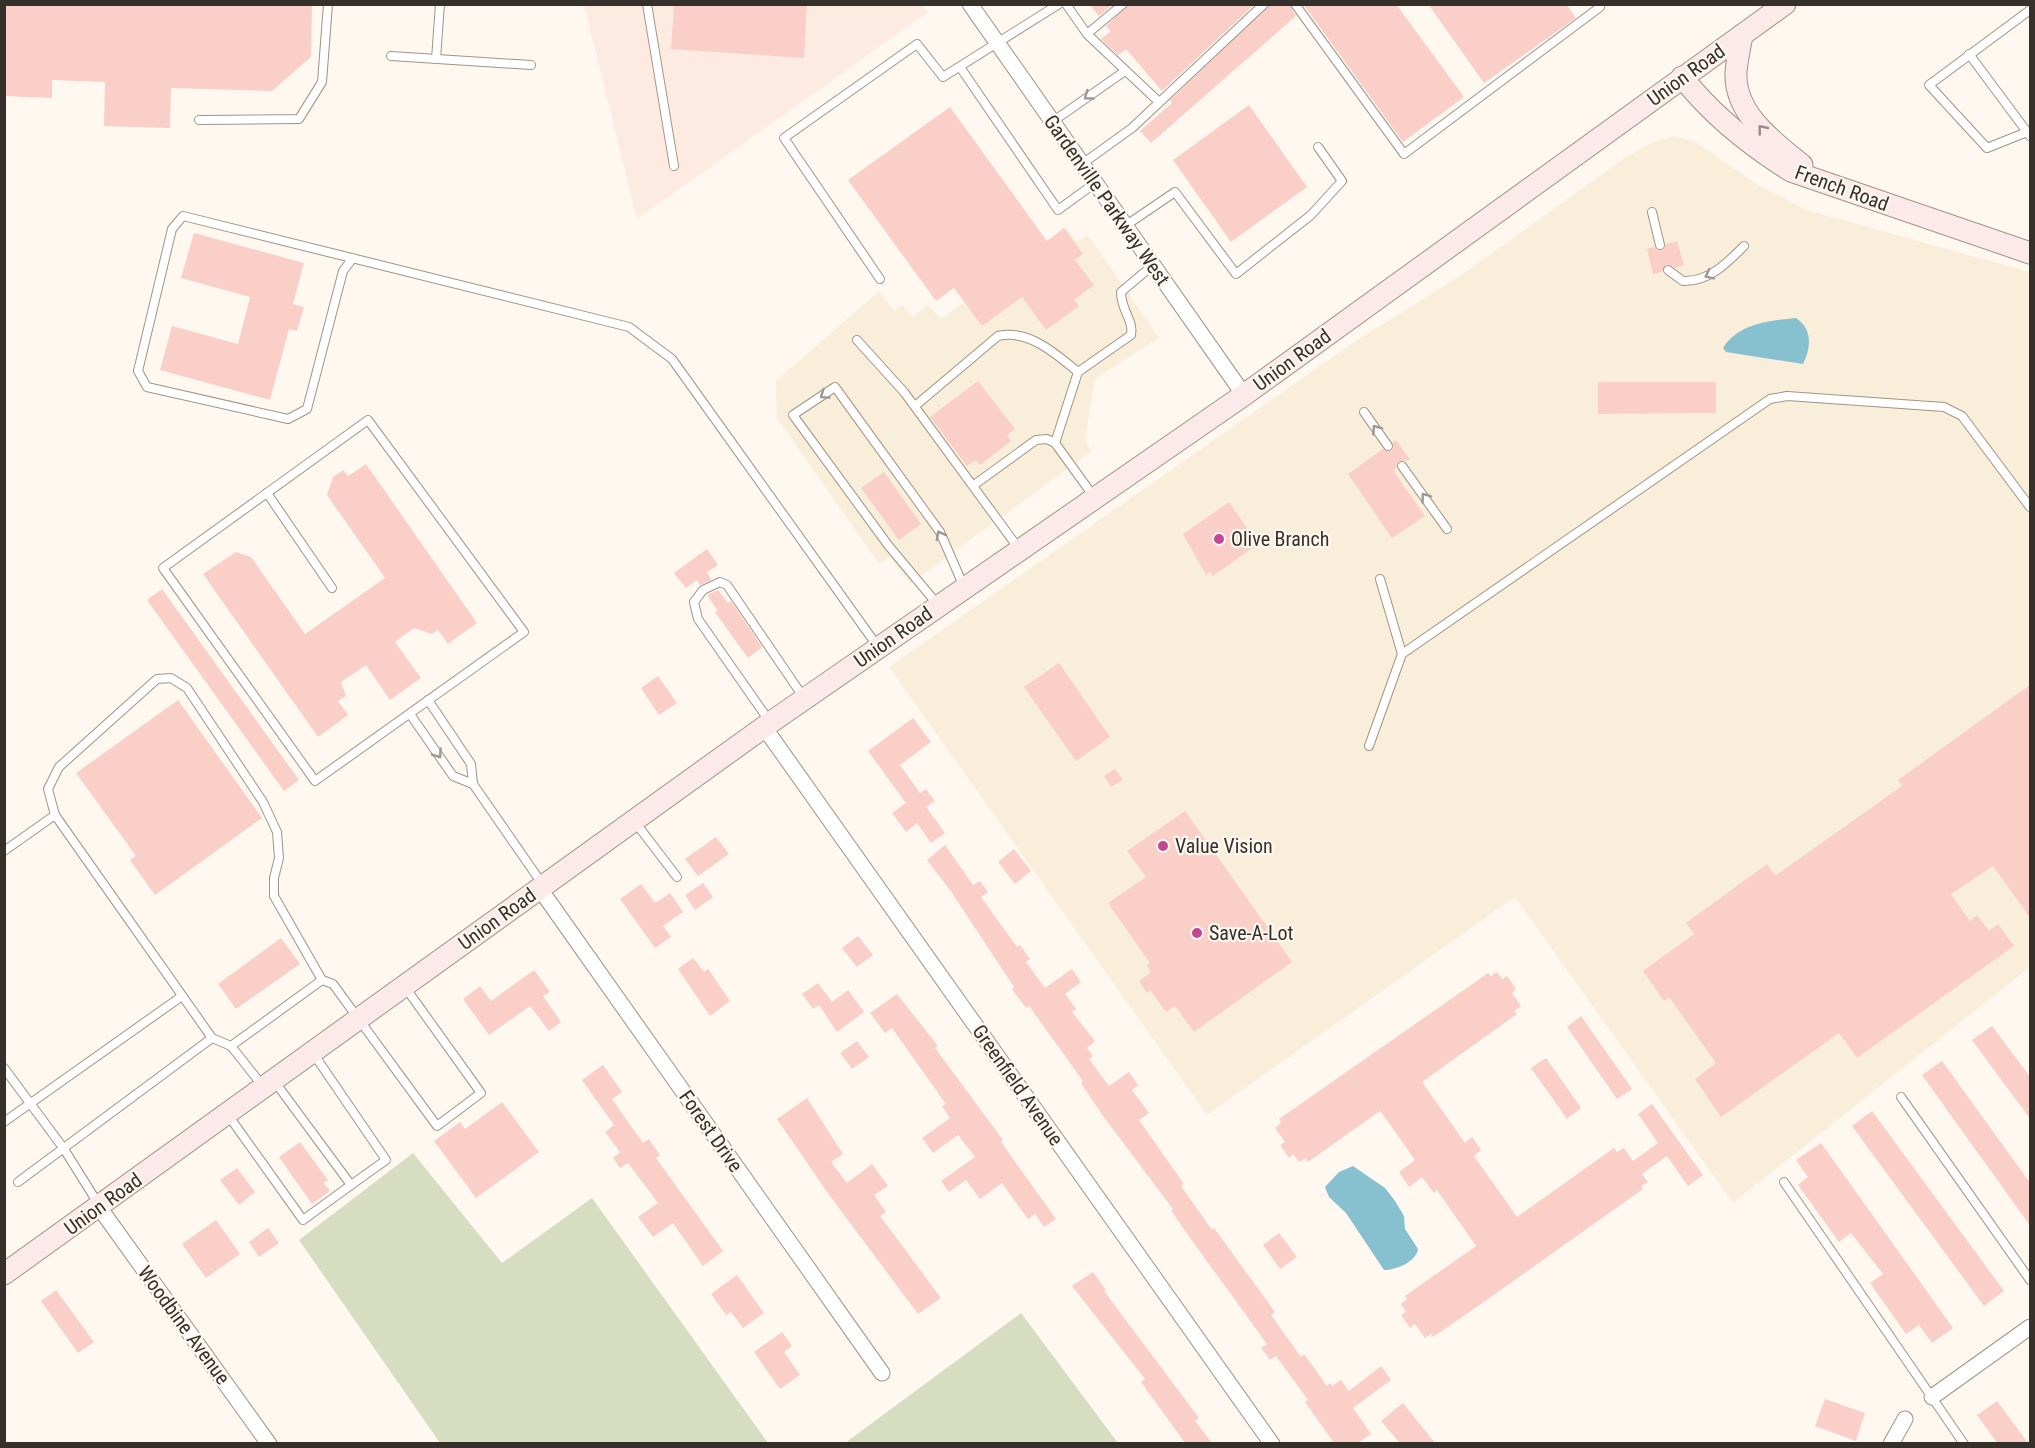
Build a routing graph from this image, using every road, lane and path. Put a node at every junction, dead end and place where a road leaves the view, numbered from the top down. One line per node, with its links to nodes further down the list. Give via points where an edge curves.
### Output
1 (328, 4): 24 (lane, via 322,82 299,119)
2 (440, 4): 18 (lane)
3 (647, 4): 29 (lane)
4 (969, 4): 15 (street, Gardenville Parkway West)
5 (1059, 4): 15 (lane)
6 (1066, 4): 13 (lane)
7 (1123, 4): 13 (lane)
8 (1264, 4): 23 (lane)
9 (1295, 4): 10 (lane, via 1404,154 1600,8)
10 (1600, 4)
11 (1785, 4): 14 (main road, Union Road)
12 (2031, 10): 16 (lane)
13 (1087, 33): 21 (lane)
14 (1742, 34): 22 (main road, Union Road); 30 (main road, one-way to 14, via 1763,133 1742,103 1736,74)
15 (998, 45): 20 (lane); 25 (street, Gardenville Parkway West)
16 (1969, 54): 26 (lane); 26 (lane, via 1929,85 1987,148)
17 (391, 56): 18 (lane)
18 (436, 59): 19 (lane)
19 (531, 65)
20 (960, 67): 31 (lane, via 1058,210); 40 (lane, via 944,77 917,44 784,138)
21 (1125, 71): 23 (lane); 25 (lane, one-way to 25)
22 (1682, 77): 30 (main road, French Road, via 1720,120 1744,140 1791,171); 43 (main road, Union Road)
23 (1160, 102): 28 (lane)
24 (199, 120)
25 (1052, 122): 28 (street, Gardenville Parkway West)
26 (2029, 134)
27 (1318, 147): 33 (lane, via 1342,181 1311,216 1236,274 1175,192)
28 (1082, 164): 31 (street, Gardenville Parkway West)
29 (674, 166)
30 (1821, 181): 36 (main road, French Road)
31 (1095, 183): 33 (street, Gardenville Parkway West)
32 (1652, 212): 34 (lane)
33 (1125, 226): 38 (street, Gardenville Parkway West)
34 (1660, 245)
35 (1744, 246): 39 (lane, one-way to 39, via 1716,272 1702,278 1683,281)
36 (2031, 252)
37 (353, 258): 37 (lane, via 183,216 172,229 138,371 147,387 288,419 307,409 343,271); 59 (lane, via 629,327 646,339 672,359)
38 (1153, 265): 42 (lane, via 1121,292 1121,306 1132,326 1131,335); 43 (street, Gardenville Parkway West)
39 (1668, 270)
40 (880, 279)
41 (857, 340): 44 (lane)
42 (1078, 372): 44 (lane, via 1043,344 1006,334 998,336); 46 (lane)
43 (1244, 395): 51 (main road, Union Road)
44 (915, 406): 49 (lane)
45 (1364, 412): 47 (lane, one-way to 45)
46 (1055, 443): 49 (lane, via 1036,440); 51 (lane)
47 (1388, 446)
48 (1402, 466): 53 (lane, one-way to 48)
49 (974, 485): 54 (lane)
50 (267, 493): 56 (lane); 62 (lane, via 368,420 524,632); 63 (lane, via 163,568 315,782)
51 (1095, 499): 54 (main road, Union Road)
52 (2031, 507): 60 (lane, via 1962,416 1944,407 1787,396 1770,399)
53 (1447, 529)
54 (1020, 550): 57 (main road, Union Road)
55 (1380, 579): 60 (lane)
56 (332, 588)
57 (964, 589): 58 (main road, Union Road); 58 (lane, one-way to 58, via 940,532 835,387 794,415 888,545)
58 (939, 606): 59 (main road, Union Road)
59 (878, 648): 61 (main road, Union Road)
60 (1402, 654): 65 (lane)
61 (804, 699): 64 (main road, Union Road); 64 (lane, via 727,585 720,582 703,590 694,602 698,618)
62 (428, 700): 63 (lane); 66 (lane, via 471,764)
63 (410, 714): 66 (lane, one-way to 66, via 453,776)
64 (767, 725): 68 (main road, Union Road); 97 (street, Greenfield Avenue)
65 (1370, 746)
66 (473, 784): 71 (lane)
67 (55, 815): 69 (lane); 72 (lane, via 48,789 59,767 157,679 171,678 187,688 263,802 277,832 279,858 273,896); 74 (lane)
68 (634, 821): 70 (lane); 71 (main road, Union Road)
69 (4, 851)
70 (677, 878)
71 (542, 887): 73 (main road, Union Road); 93 (street, Forest Drive)
72 (322, 980): 75 (lane, via 333,984); 77 (lane)
73 (404, 986): 75 (main road, Union Road); 75 (lane, via 481,1093 437,1126)
74 (182, 996): 76 (lane); 82 (lane)
75 (359, 1019): 78 (main road, Union Road)
76 (212, 1038): 77 (lane); 85 (lane)
77 (231, 1046): 80 (lane)
78 (312, 1053): 80 (main road, Union Road); 88 (lane, via 386,1160)
79 (4, 1068): 82 (lane)
80 (269, 1084): 83 (main road, Union Road); 88 (lane)
81 (1901, 1097): 91 (lane)
82 (31, 1104): 84 (lane); 85 (lane)
83 (228, 1114): 88 (lane, via 303,1220); 89 (main road, Union Road)
84 (4, 1122)
85 (64, 1149): 86 (lane); 89 (lane)
86 (18, 1182)
87 (1784, 1182): 94 (lane)
88 (351, 1185)
89 (99, 1207): 90 (main road, Union Road); 96 (street, Woodbine Avenue)
90 (4, 1274)
91 (2031, 1280)
92 (2031, 1327): 94 (street)
93 (882, 1373)
94 (1932, 1396): 99 (lane)
95 (1905, 1419): 98 (street)
96 (269, 1443)
97 (1272, 1443)
98 (1892, 1443)
99 (1964, 1443)

